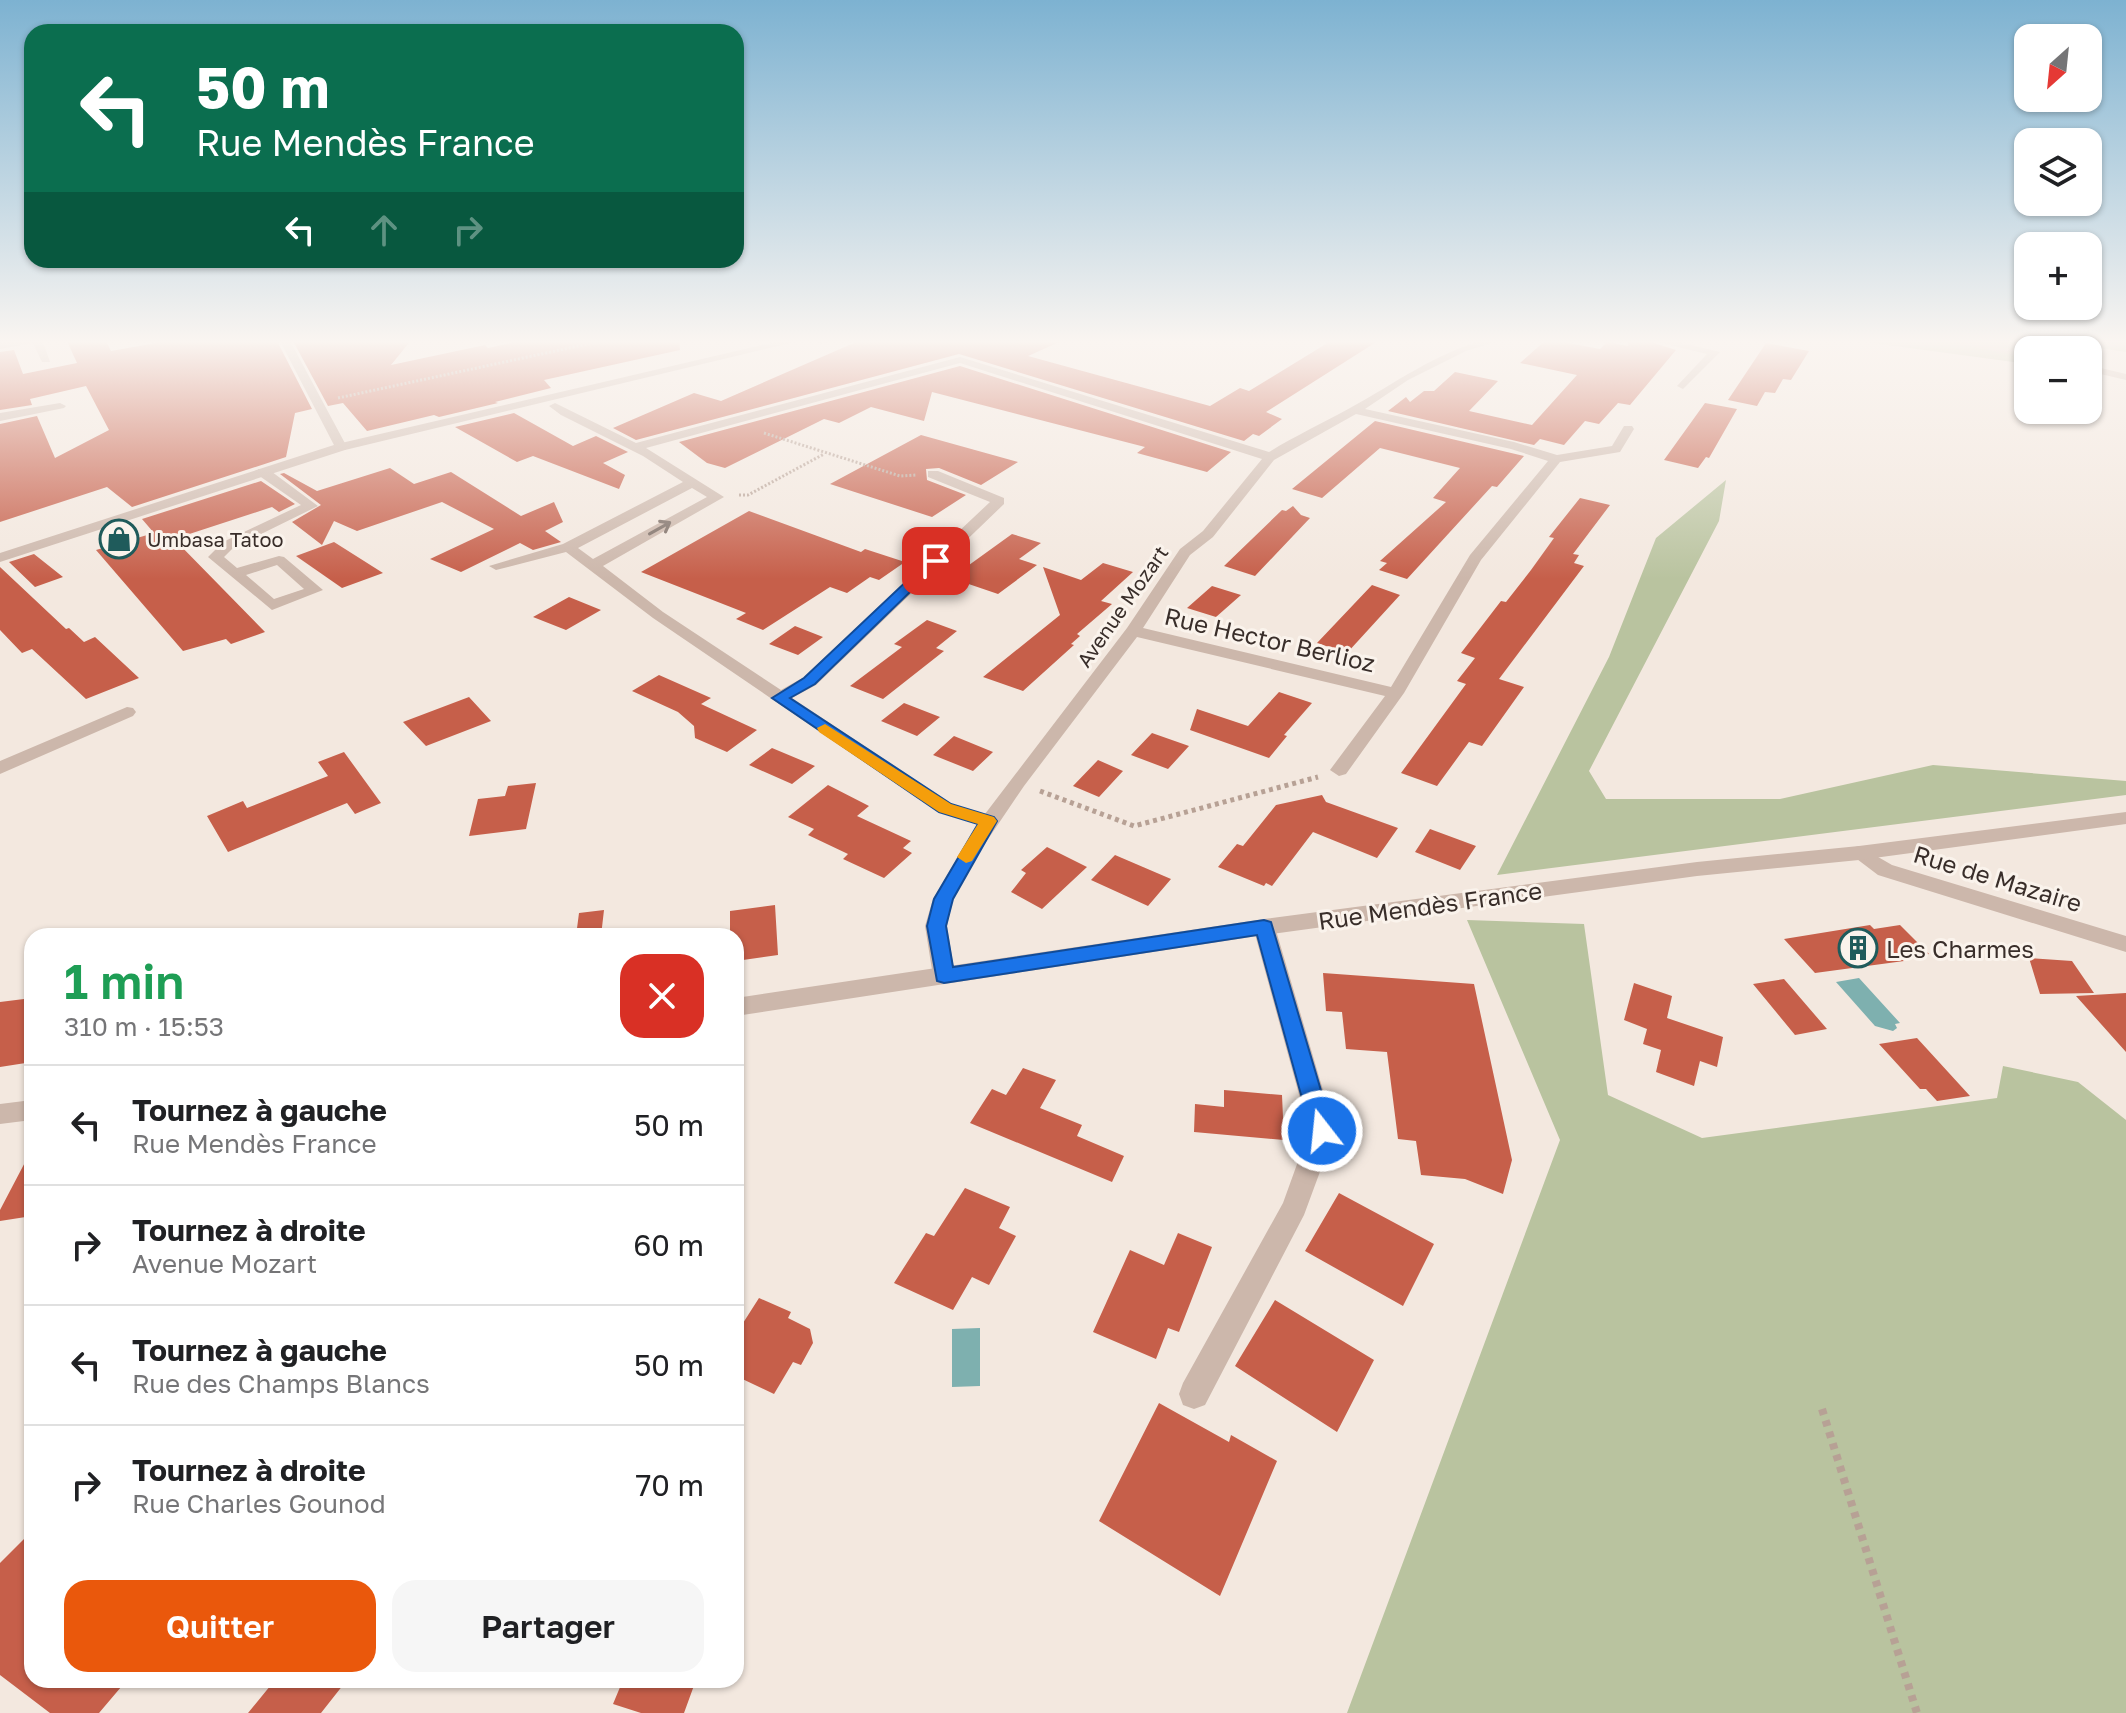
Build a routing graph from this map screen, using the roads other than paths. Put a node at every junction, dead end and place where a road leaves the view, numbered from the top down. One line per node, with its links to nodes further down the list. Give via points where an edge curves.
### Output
1 (328, 419): 9 (street)
2 (464, 419): 9 (street)
3 (586, 419): 10 (street, via 612,439)
4 (740, 419): 10 (street)
5 (1148, 419): 11 (street)
6 (1339, 419): 11 (street, Avenue Mozart)
7 (1394, 419): 12 (street)
8 (1628, 429): 12 (street, via 1616,449)
9 (341, 447): 13 (street)
10 (635, 447): 15 (street)
11 (1270, 457): 21 (street, Avenue Mozart, via 1208,534 1185,552)
12 (1556, 459): 22 (street, Rue Hector Berlioz, via 1475,558)
13 (263, 472): 17 (street); 20 (street, via 311,506 228,545 215,557)
14 (933, 474): 23 (street, via 999,501 810,681)
15 (691, 483): 16 (street); 19 (street, one-way to 15, via 717,497)
16 (568, 547): 18 (street); 19 (street)
17 (0, 558)
18 (496, 566)
19 (592, 566): 23 (street)
20 (235, 574): 20 (street, via 279,560 315,590 272,605)
21 (1133, 631): 22 (street, Rue Hector Berlioz); 28 (street, Avenue Mozart)
22 (1396, 693): 26 (street, Rue Hector Berlioz)
23 (779, 698): 28 (street, via 945,808)
24 (127, 712): 25 (street)
25 (0, 768)
26 (1339, 770)
27 (2126, 818): 29 (street, Rue Mendès France)
28 (988, 821): 32 (street, Avenue Mozart, via 943,899 936,926)
29 (1859, 853): 30 (street, Rue Mendès France, via 1697,869); 31 (street, Rue de Mazaire, via 1885,870)
30 (1264, 927): 32 (street, Rue Mendès France); 36 (street, via 1322,1131 1295,1207)
31 (2126, 944)
32 (944, 976): 33 (street, Rue Mendès France)
33 (744, 1006)
34 (24, 1111): 35 (street)
35 (0, 1114)
36 (1194, 1394)

